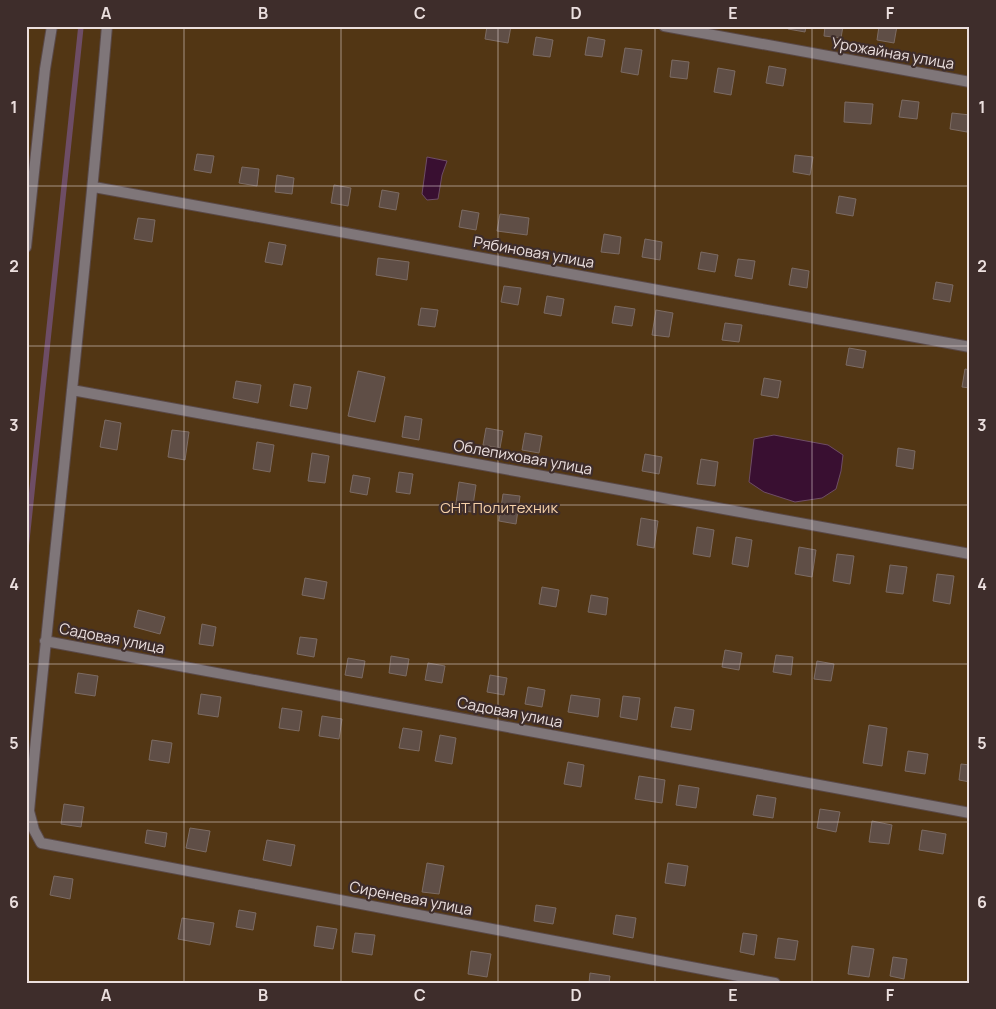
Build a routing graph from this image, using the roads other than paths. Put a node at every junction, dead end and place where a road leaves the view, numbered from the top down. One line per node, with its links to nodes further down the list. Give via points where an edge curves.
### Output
1 (52, 26): 6 (lane)
2 (107, 26): 5 (lane)
3 (664, 26): 4 (lane, Урожайная улица)
4 (970, 82)
5 (94, 187): 7 (lane, Рябиновая улица); 8 (lane)
6 (26, 247)
7 (970, 347)
8 (72, 390): 9 (lane, Облепиховая улица); 10 (lane)
9 (970, 554)
10 (45, 641): 11 (lane, Садовая улица); 12 (lane, Сиреневая улица, via 30,811 41,843)
11 (970, 813)
12 (775, 983)

